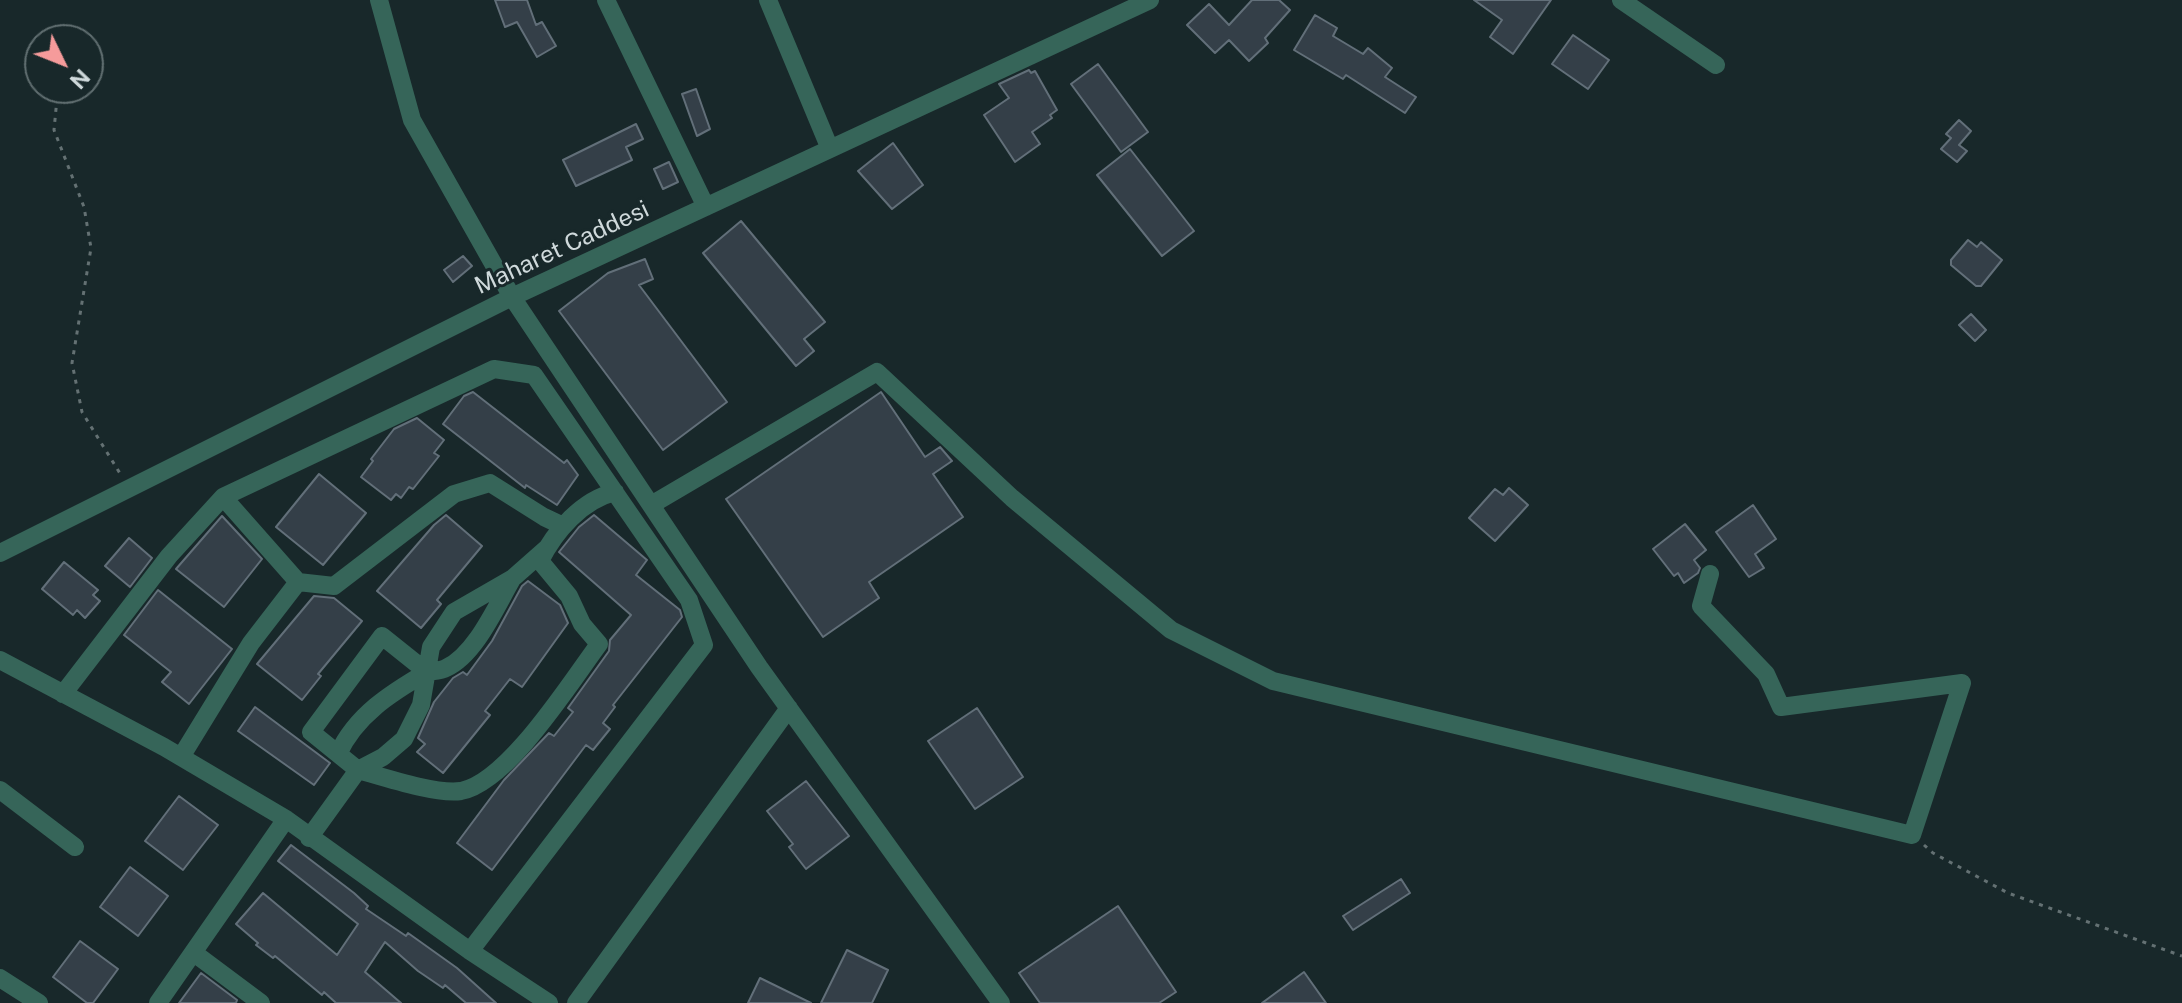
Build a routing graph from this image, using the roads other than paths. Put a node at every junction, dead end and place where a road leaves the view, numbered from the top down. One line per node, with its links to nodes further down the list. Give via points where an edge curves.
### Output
1 (379, 0): 9 (street, via 412,120)
2 (606, 0): 8 (street)
3 (768, 0): 7 (street)
4 (1150, 0): 7 (street, Maharet Caddesi)
5 (1621, 0): 6 (street)
6 (1716, 65)
7 (830, 149): 8 (street, Maharet Caddesi)
8 (706, 207): 9 (street, Maharet Caddesi)
9 (512, 297): 12 (street); 15 (street, Maharet Caddesi)
10 (615, 492): 11 (street, via 534,375 494,369); 13 (street, via 597,497); 30 (street, via 689,600 704,645)
11 (223, 497): 18 (street); 21 (street, via 169,556)
12 (651, 505): 16 (street, via 877,372 1012,498 1171,630 1273,681 1912,835 1962,683 1781,707 1766,674 1701,606); 22 (street)
13 (563, 526): 14 (street); 18 (street, via 490,483 454,494 334,586)
14 (547, 548): 17 (street); 25 (street, via 540,561 599,644 514,756 492,778 461,791 419,787)
15 (0, 553)
16 (1710, 574)
17 (513, 578): 20 (street, via 465,653 446,668); 20 (street, via 454,612 431,647)
18 (298, 582): 24 (street, via 251,643)
19 (1, 662): 21 (street)
20 (427, 672): 23 (street, via 376,704 346,736); 23 (street, via 382,636 311,732); 25 (street, via 421,705 404,739)
21 (63, 694): 24 (street)
22 (789, 708): 37 (street); 38 (street)
23 (338, 754): 25 (street)
24 (181, 757): 27 (street)
25 (358, 770): 28 (street)
26 (0, 790): 29 (street)
27 (286, 819): 28 (street); 31 (street)
28 (309, 838): 30 (street)
29 (75, 847)
30 (470, 951): 36 (street)
31 (194, 953): 34 (street); 35 (street)
32 (0, 978): 33 (street)
33 (39, 1003)
34 (158, 1003)
35 (261, 1003)
36 (549, 1003)
37 (576, 1003)
38 (1001, 1003)

